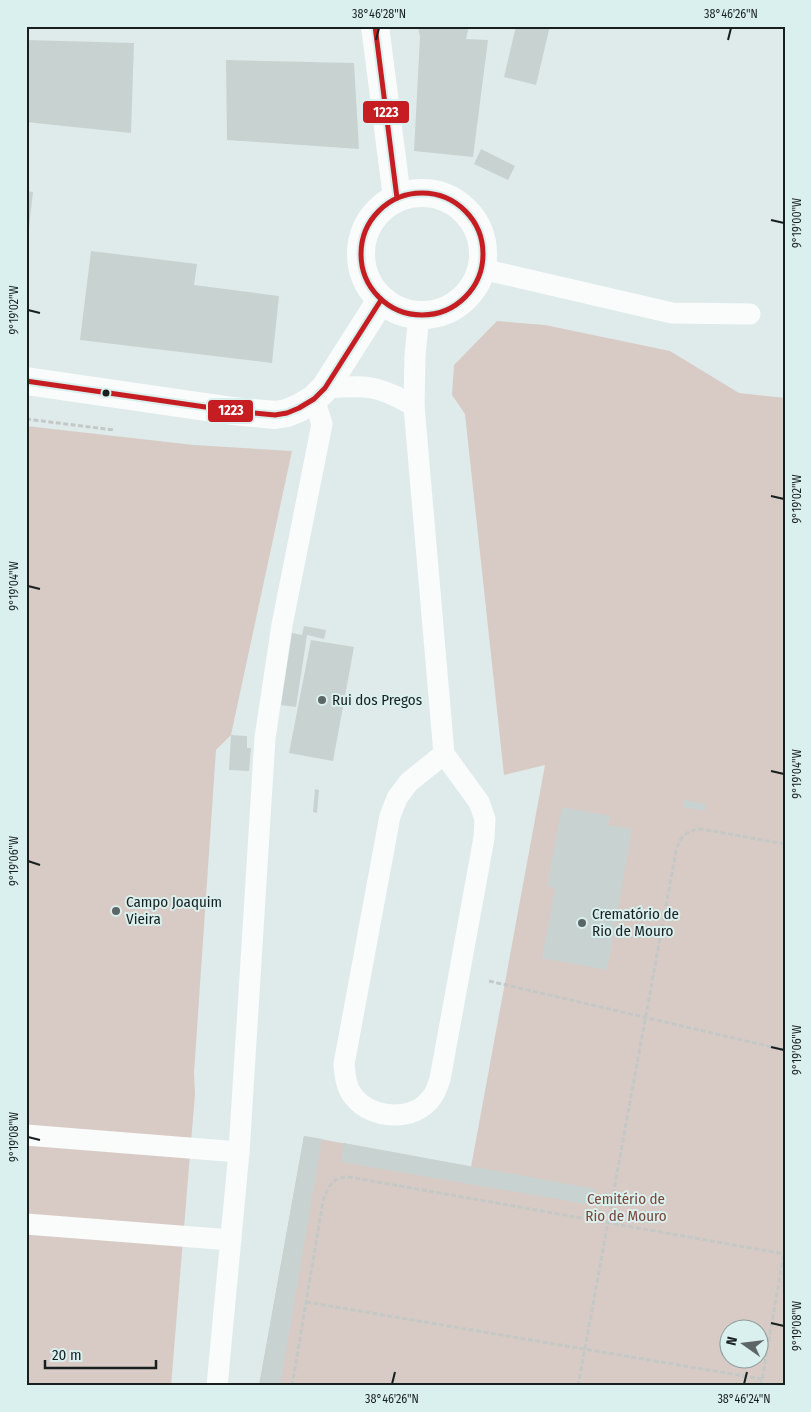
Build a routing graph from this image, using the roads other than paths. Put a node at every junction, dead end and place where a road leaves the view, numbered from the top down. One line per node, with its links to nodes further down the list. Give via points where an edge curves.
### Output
1 (375, 26): 2 (street)
2 (396, 198): 3 (street, via 416,193 436,194 454,201 469,214 479,230 483,249); 4 (street, via 380,210 368,226 362,245 362,265 368,284)
3 (482, 269): 5 (lane, via 672,313); 6 (street, via 475,287 462,301 445,312)
4 (381, 300): 6 (street, via 407,314); 8 (street)
5 (750, 314)
6 (419, 315): 9 (lane)
7 (26, 381): 8 (street, via 233,411 275,414 287,413)
8 (320, 393): 9 (lane, via 359,386 393,394); 12 (lane, via 322,424 282,625 265,738)
9 (414, 406): 10 (lane)
10 (444, 754): 10 (lane, via 409,782 397,798 390,816 344,1064 346,1083 354,1097 367,1108 388,1115 404,1115 419,1109 432,1097 440,1079 484,838 485,818 479,802)
11 (26, 1135): 12 (lane)
12 (239, 1152): 14 (lane)
13 (26, 1224): 14 (lane)
14 (231, 1240): 15 (lane)
15 (217, 1386)

